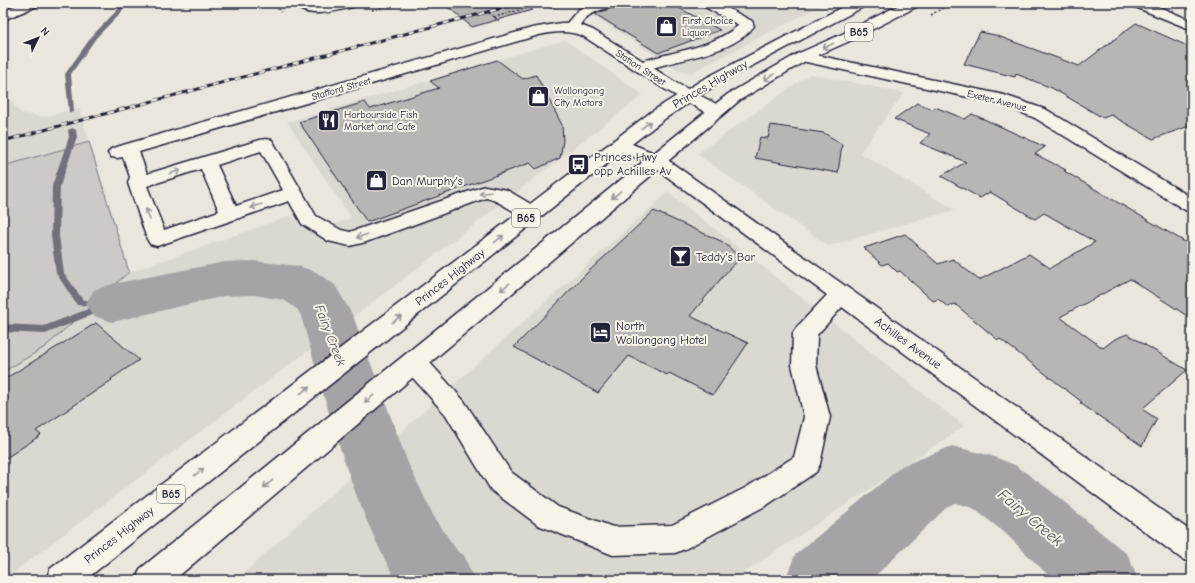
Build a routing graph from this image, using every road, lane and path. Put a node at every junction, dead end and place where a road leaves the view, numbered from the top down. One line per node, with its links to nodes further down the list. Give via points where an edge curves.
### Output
1 (32, 3): 15 (main road)
2 (300, 3): 3 (main road, via 308,8 320,10)
3 (352, 3)
4 (476, 3): 13 (path)
5 (546, 3): 16 (path)
6 (556, 3): 12 (path)
7 (610, 3): 19 (main road, via 584,10)
8 (708, 3): 21 (main road, via 742,20 747,26 738,34 703,50)
9 (860, 3): 22 (main road, Princes Highway / B65)
10 (913, 3): 20 (main road, Princes Highway / B65, one-way to 20)
11 (1138, 3): 18 (main road)
12 (559, 5)
13 (480, 7)
14 (489, 13): 16 (path)
15 (3, 16)
16 (494, 18): 17 (path)
17 (498, 20)
18 (1192, 26)
19 (568, 28): 21 (main road, Station Street, via 588,33); 27 (main road, Stafford Street, via 537,31 123,151 139,177)
20 (802, 57): 23 (main road, Princes Highway / B65, one-way to 23, via 734,97); 29 (main road, Exeter Avenue, via 1004,100 1026,107 1052,120)
21 (641, 67): 22 (main road, Station Street)
22 (687, 96): 23 (main road, Station Street); 24 (main road, Princes Highway / B65, one-way to 22)
23 (716, 111): 25 (main road, Princes Highway / B65)
24 (620, 145): 25 (main road, Achilles Avenue); 30 (main road, Princes Highway / B65)
25 (656, 160): 32 (main road, Achilles Avenue); 33 (main road, Princes Highway / B65, one-way to 33)
26 (207, 162): 27 (main road, one-way to 26); 28 (main road, via 266,144); 31 (main road)
27 (137, 183): 31 (main road, one-way to 27, via 157,238)
28 (293, 193): 30 (main road, one-way to 28, via 500,194 485,192 359,237 345,238 335,236 309,220); 31 (main road, one-way to 31)
29 (1192, 206)
30 (532, 213): 35 (main road, Princes Highway / B65, one-way to 30)
31 (230, 214)
32 (841, 294): 33 (main road, via 805,334 804,365 817,417 806,464 757,496 675,539 613,541 548,516 501,481 456,408); 34 (main road, Achilles Avenue)
33 (406, 368): 36 (main road, Princes Highway / B65, one-way to 36)
34 (1192, 549)
35 (67, 578)
36 (151, 580)

